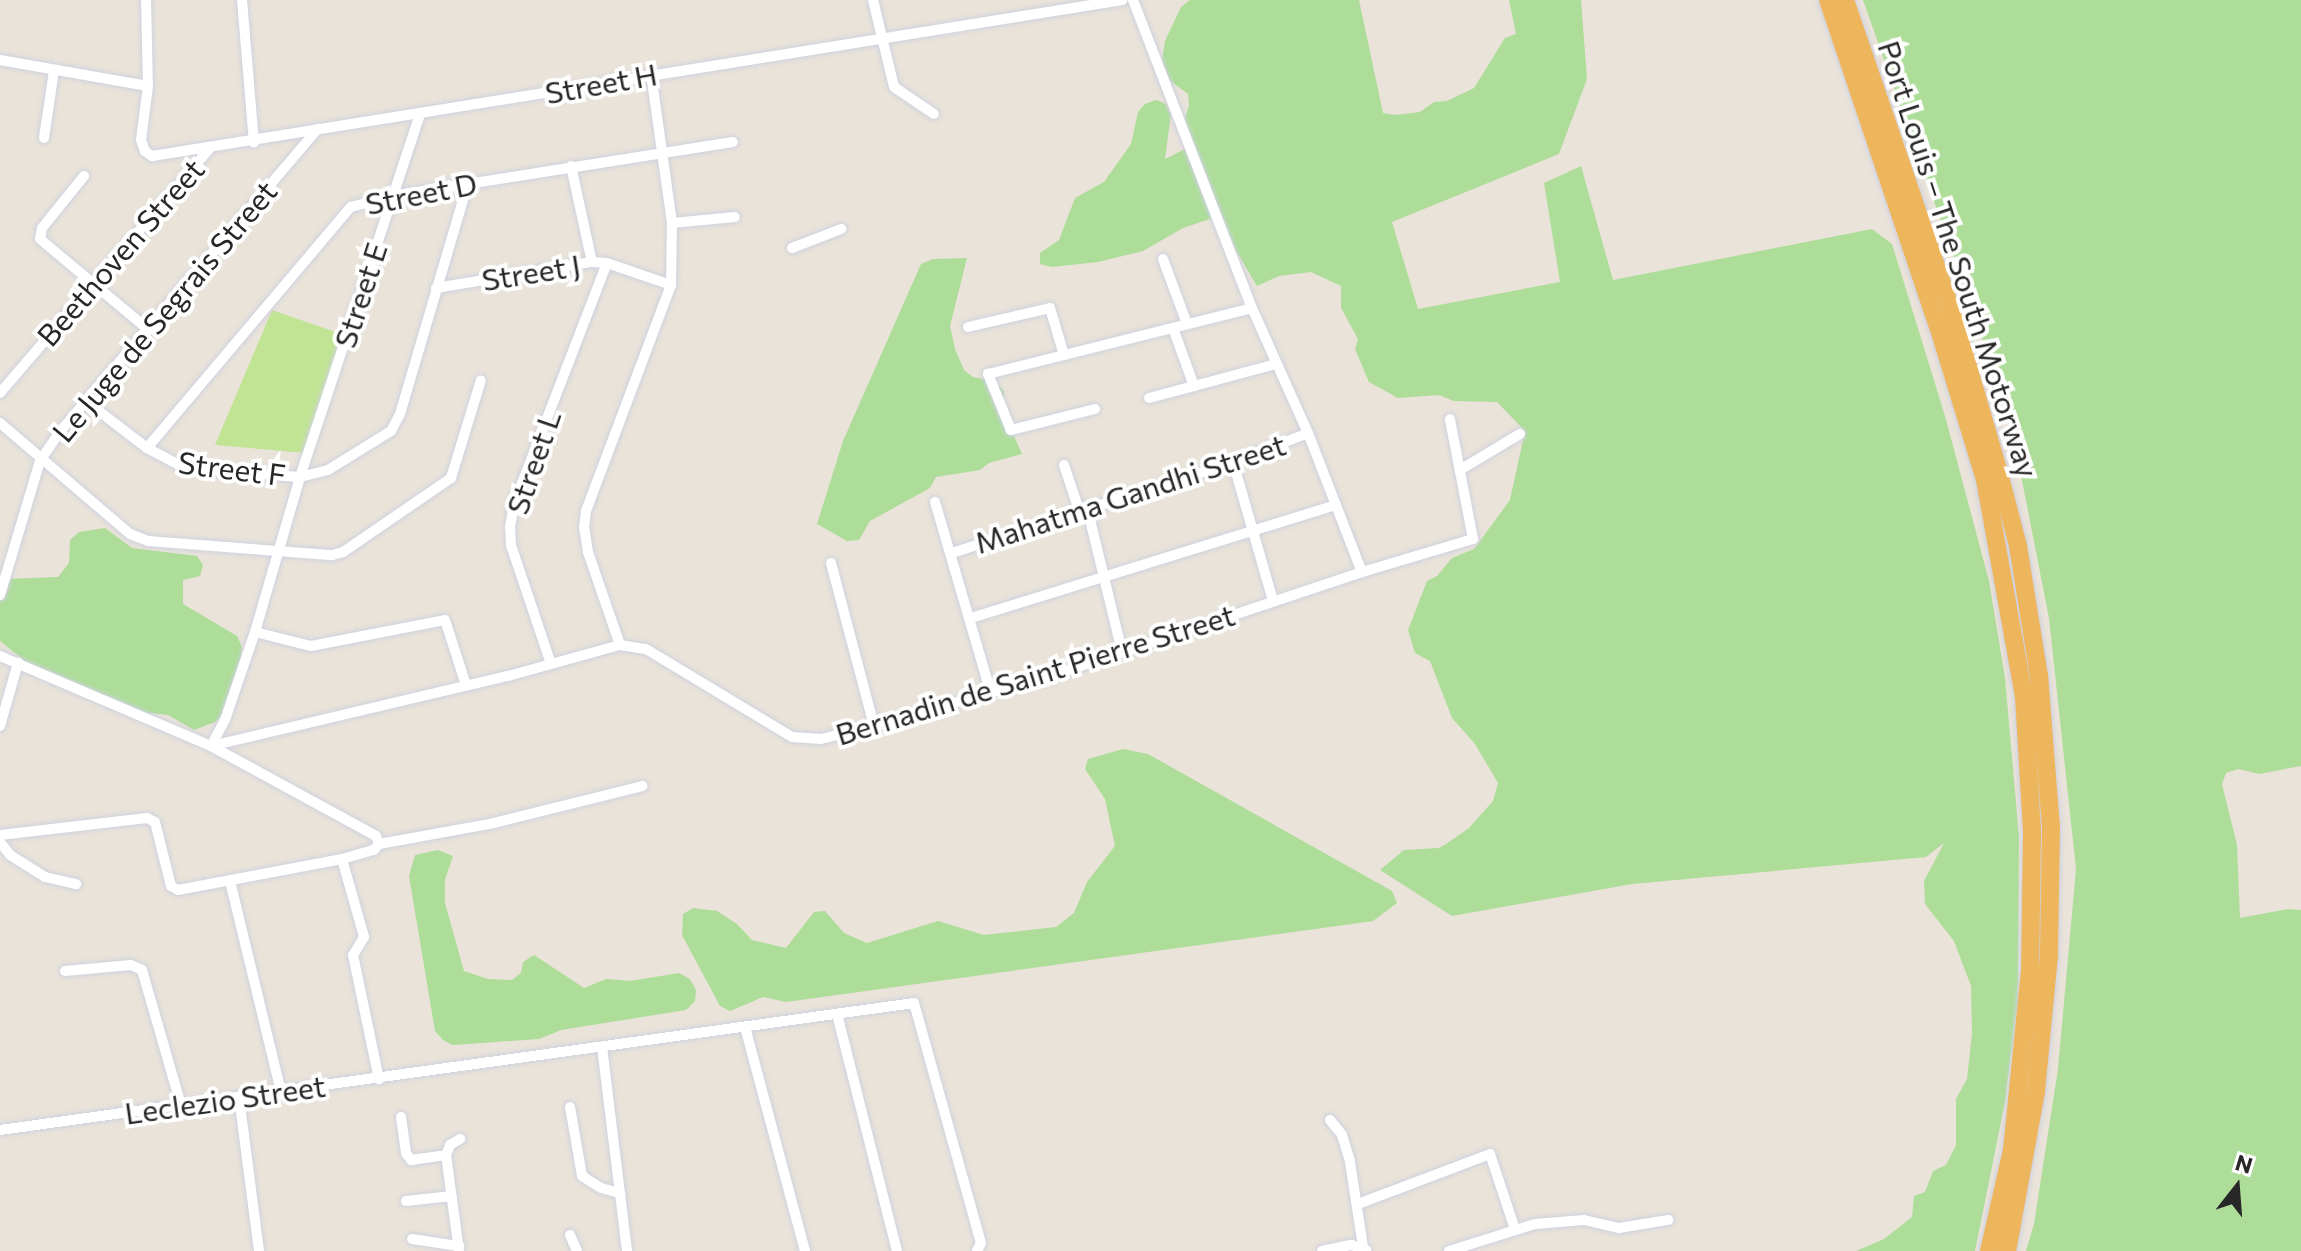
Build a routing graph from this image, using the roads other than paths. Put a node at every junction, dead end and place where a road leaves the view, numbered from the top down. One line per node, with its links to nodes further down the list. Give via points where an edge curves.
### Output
1 (146, 0): 12 (street)
2 (242, 0): 17 (street)
3 (873, 0): 8 (street)
4 (1123, 0): 8 (street, Street H)
5 (1133, 0): 35 (street)
6 (1828, 0): 120 (highway, Port Louis – The South Motorway, via 1985,480 2024,697 2032,833 2030,970 2012,1150)
7 (1845, 0): 121 (highway, Port Louis – The South Motorway, via 1954,318 1998,469 2018,546 2039,675 2051,826 2049,956 2036,1092)
8 (883, 38): 11 (street, Street H); 14 (street, via 894,87)
9 (0, 60): 10 (street)
10 (54, 70): 12 (street); 16 (street)
11 (651, 74): 13 (street, Street H); 20 (street)
12 (148, 86): 19 (street, Street H, via 141,140 145,151 152,156)
13 (420, 114): 15 (street, Street H); 24 (street, Street E)
14 (934, 114)
15 (318, 129): 17 (street, Street H); 39 (street, Le Juge de Segrais Street)
16 (44, 138)
17 (254, 142): 19 (street, Street H)
18 (733, 142): 20 (street, Street D)
19 (210, 148): 32 (street, Beethoven Street)
20 (662, 152): 21 (street, Street D); 26 (street)
21 (571, 166): 23 (street, Street D); 30 (street)
22 (84, 176): 32 (street, via 39,234)
23 (468, 183): 24 (street, Street D); 34 (street)
24 (392, 196): 52 (street, Street D, via 351,207); 57 (street, Street E)
25 (735, 217): 26 (street)
26 (672, 223): 33 (street)
27 (841, 229): 28 (street)
28 (792, 248)
29 (1163, 259): 36 (street)
30 (592, 262): 31 (street, Street J); 34 (street, Street J)
31 (607, 263): 33 (street, Street J); 75 (street, Street L, via 514,504 510,527 511,545)
32 (93, 283): 39 (street); 44 (street, Beethoven Street)
33 (671, 285): 71 (street, via 585,519 588,552)
34 (436, 288): 57 (street, via 391,431 328,470)
35 (1252, 308): 36 (street); 41 (street)
36 (1187, 324): 38 (street)
37 (968, 327): 40 (street, via 1050,308)
38 (1173, 328): 40 (street); 43 (street)
39 (149, 330): 46 (street, Le Juge de Segrais Street)
40 (1064, 355): 47 (street, via 988,374 1011,430)
41 (1276, 364): 43 (street); 50 (street)
42 (481, 380): 62 (street, via 451,478 440,488 343,552)
43 (1194, 386): 45 (street)
44 (0, 393)
45 (1149, 398)
46 (87, 402): 52 (street, Street F); 53 (street, Le Juge de Segrais Street)
47 (1095, 409)
48 (1450, 419): 56 (street)
49 (0, 423): 53 (street)
50 (1308, 433): 54 (street, Mahatma Gandhi Street); 59 (street)
51 (1520, 434): 56 (street)
52 (147, 448): 57 (street, Street F, via 185,468)
53 (40, 461): 62 (street, via 130,534 148,541); 67 (street, Le Juge de Segrais Street)
54 (1233, 462): 60 (street, Mahatma Gandhi Street); 61 (street)
55 (1064, 465): 60 (street)
56 (1460, 470): 65 (street, Bernadin de Saint Pierre Street, via 1473,539)
57 (300, 477): 62 (street, Street E)
58 (935, 502): 63 (street)
59 (1336, 505): 61 (street); 65 (street)
60 (1083, 509): 63 (street, Mahatma Gandhi Street); 66 (street)
61 (1253, 532): 66 (street); 68 (street)
62 (281, 552): 70 (street, Street E)
63 (952, 553): 69 (street)
64 (831, 563): 79 (street)
65 (1362, 572): 68 (street, Bernadin de Saint Pierre Street)
66 (1104, 577): 69 (street); 72 (street)
67 (0, 595)
68 (1273, 601): 72 (street, Bernadin de Saint Pierre Street)
69 (971, 618): 77 (street)
70 (255, 632): 76 (street, via 311,646 445,620); 80 (street, Street E)
71 (620, 645): 75 (street); 79 (street, Bernadin de Saint Pierre Street, via 646,649 792,737 821,739)
72 (1122, 652): 77 (street, Bernadin de Saint Pierre Street)
73 (0, 656): 74 (street)
74 (18, 663): 78 (street); 80 (street)
75 (551, 664): 76 (street)
76 (466, 685): 80 (street)
77 (991, 694): 79 (street, Bernadin de Saint Pierre Street)
78 (0, 726)
79 (874, 726)
80 (211, 746): 84 (street, via 376,836)
81 (642, 786): 84 (street, via 494,823)
82 (0, 835): 86 (street, via 147,818 155,822 171,886 178,890)
83 (0, 842): 87 (street, via 10,855 45,877)
84 (379, 844): 85 (street)
85 (342, 859): 86 (street); 92 (street, via 364,937 353,955)
86 (230, 881): 93 (street)
87 (76, 884)
88 (65, 971): 95 (street, via 131,965 142,970)
89 (837, 1014): 90 (street, Leclezio Street); 116 (street); 117 (street, Leclezio Street, via 914,1003 981,1243)
90 (745, 1027): 91 (street, Leclezio Street); 115 (street)
91 (602, 1047): 92 (street, Leclezio Street); 102 (street)
92 (379, 1079): 93 (street, Leclezio Street)
93 (281, 1092): 94 (street, Leclezio Street)
94 (239, 1097): 95 (street, Leclezio Street); 112 (street)
95 (181, 1105): 99 (street, Leclezio Street)
96 (570, 1107): 102 (street, via 582,1176)
97 (401, 1117): 101 (street, via 411,1160)
98 (1330, 1120): 105 (street, via 1342,1135)
99 (0, 1130)
100 (460, 1139): 101 (street)
101 (446, 1155): 103 (street)
102 (620, 1193): 114 (street)
103 (452, 1196): 104 (street); 110 (street)
104 (406, 1201)
105 (1358, 1204): 107 (street, via 1490,1154); 111 (street)
106 (1668, 1220): 107 (street, via 1619,1228 1584,1220)
107 (1515, 1229): 119 (street)
108 (570, 1235): 113 (street)
109 (412, 1239): 110 (street)
110 (459, 1248)
111 (1365, 1249): 118 (street, via 1351,1245)
112 (259, 1251)
113 (577, 1251)
114 (627, 1251)
115 (805, 1251)
116 (897, 1251)
117 (977, 1251)
118 (1322, 1251)
119 (1449, 1251)
120 (1989, 1251)
121 (2007, 1251)

